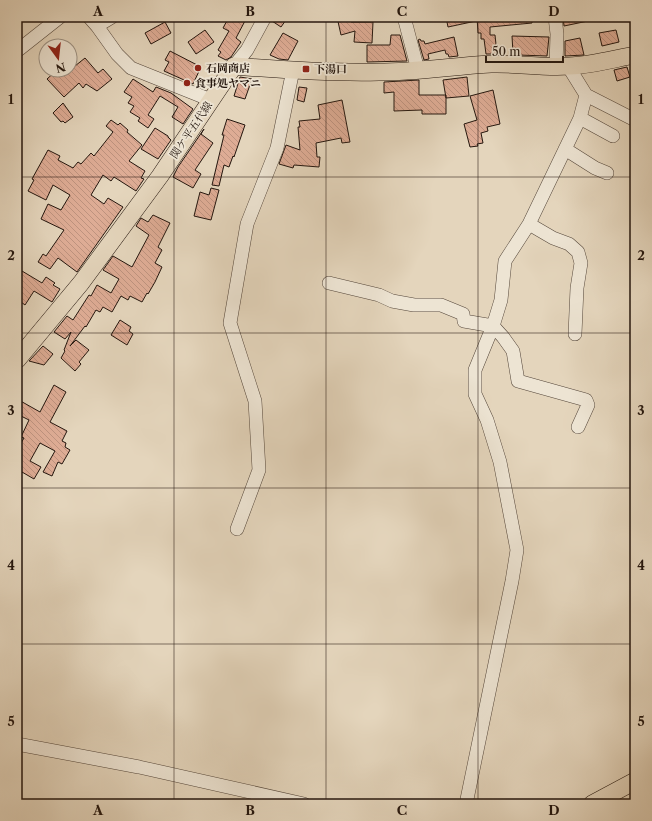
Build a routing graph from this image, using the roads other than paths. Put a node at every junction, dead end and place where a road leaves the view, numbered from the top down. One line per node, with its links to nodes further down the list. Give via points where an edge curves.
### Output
1 (60, 17): 7 (street)
2 (112, 17): 6 (street)
3 (265, 17): 9 (street, via 247,50)
4 (404, 17): 12 (street)
5 (555, 17): 10 (street)
6 (93, 22): 14 (street, via 116,54 131,68)
7 (17, 51)
8 (635, 55): 10 (main road)
9 (234, 66): 11 (main road); 14 (main road, 関ケ平五代線)
10 (562, 66): 12 (main road, via 505,64); 13 (street)
11 (294, 70): 12 (main road); 26 (street, via 277,148 247,224 230,323 255,401 259,470)
12 (418, 70)
13 (586, 95): 15 (street); 16 (street)
14 (211, 100): 24 (main road, 関ケ平五代線, via 146,195)
15 (580, 118): 17 (street); 18 (street)
16 (635, 120)
17 (612, 136)
18 (565, 149): 19 (street); 20 (street)
19 (607, 173)
20 (529, 224): 22 (street, via 505,261 501,300); 23 (street, via 569,244 578,252 582,263 577,288)
21 (329, 283): 22 (street, via 379,295 392,301 414,305 441,305 463,314 464,321)
22 (493, 326): 25 (street, via 513,351 518,381 586,400 588,405); 30 (street, via 475,370 475,394 500,462 516,550 512,581)
23 (575, 334)
24 (17, 360)
25 (578, 427)
26 (237, 529)
27 (17, 744): 29 (street, via 139,767)
28 (635, 781): 31 (main road)
29 (304, 804)
30 (466, 804)
31 (592, 804)

